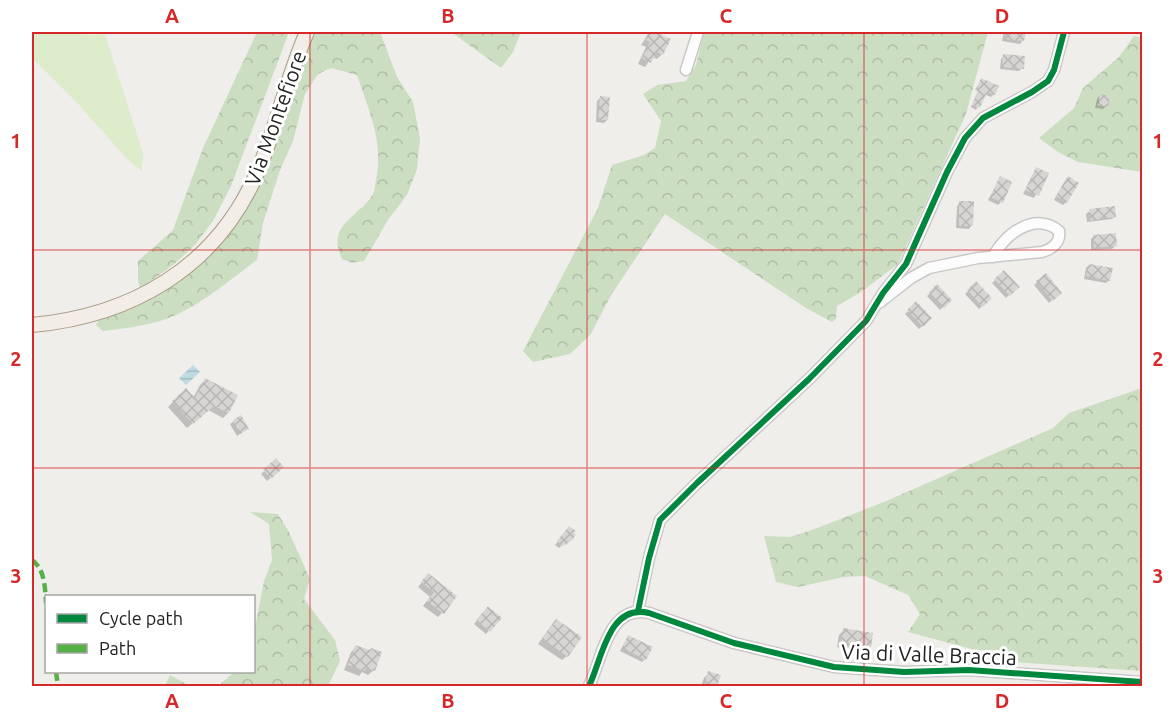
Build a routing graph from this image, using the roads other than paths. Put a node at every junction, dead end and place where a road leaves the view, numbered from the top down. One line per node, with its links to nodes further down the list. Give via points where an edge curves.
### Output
1 (307, 32): 7 (main road, Via Montefiore, via 252,184 235,213 204,251 165,283 127,303 83,317)
2 (698, 32): 4 (street)
3 (1064, 32): 6 (street, via 1048,81 983,118 963,141 906,264)
4 (686, 70)
5 (993, 257): 5 (street, via 1046,250 1057,242 1059,231 1046,224 1029,224 1004,240); 6 (street, via 925,269)
6 (876, 305): 8 (street, via 866,321 809,379 662,518)
7 (32, 325)
8 (638, 611): 9 (street, Via di Valle Braccia, via 744,646 834,667 903,672 969,670); 10 (street, via 624,615 614,627)
9 (1143, 682)
10 (588, 687)

